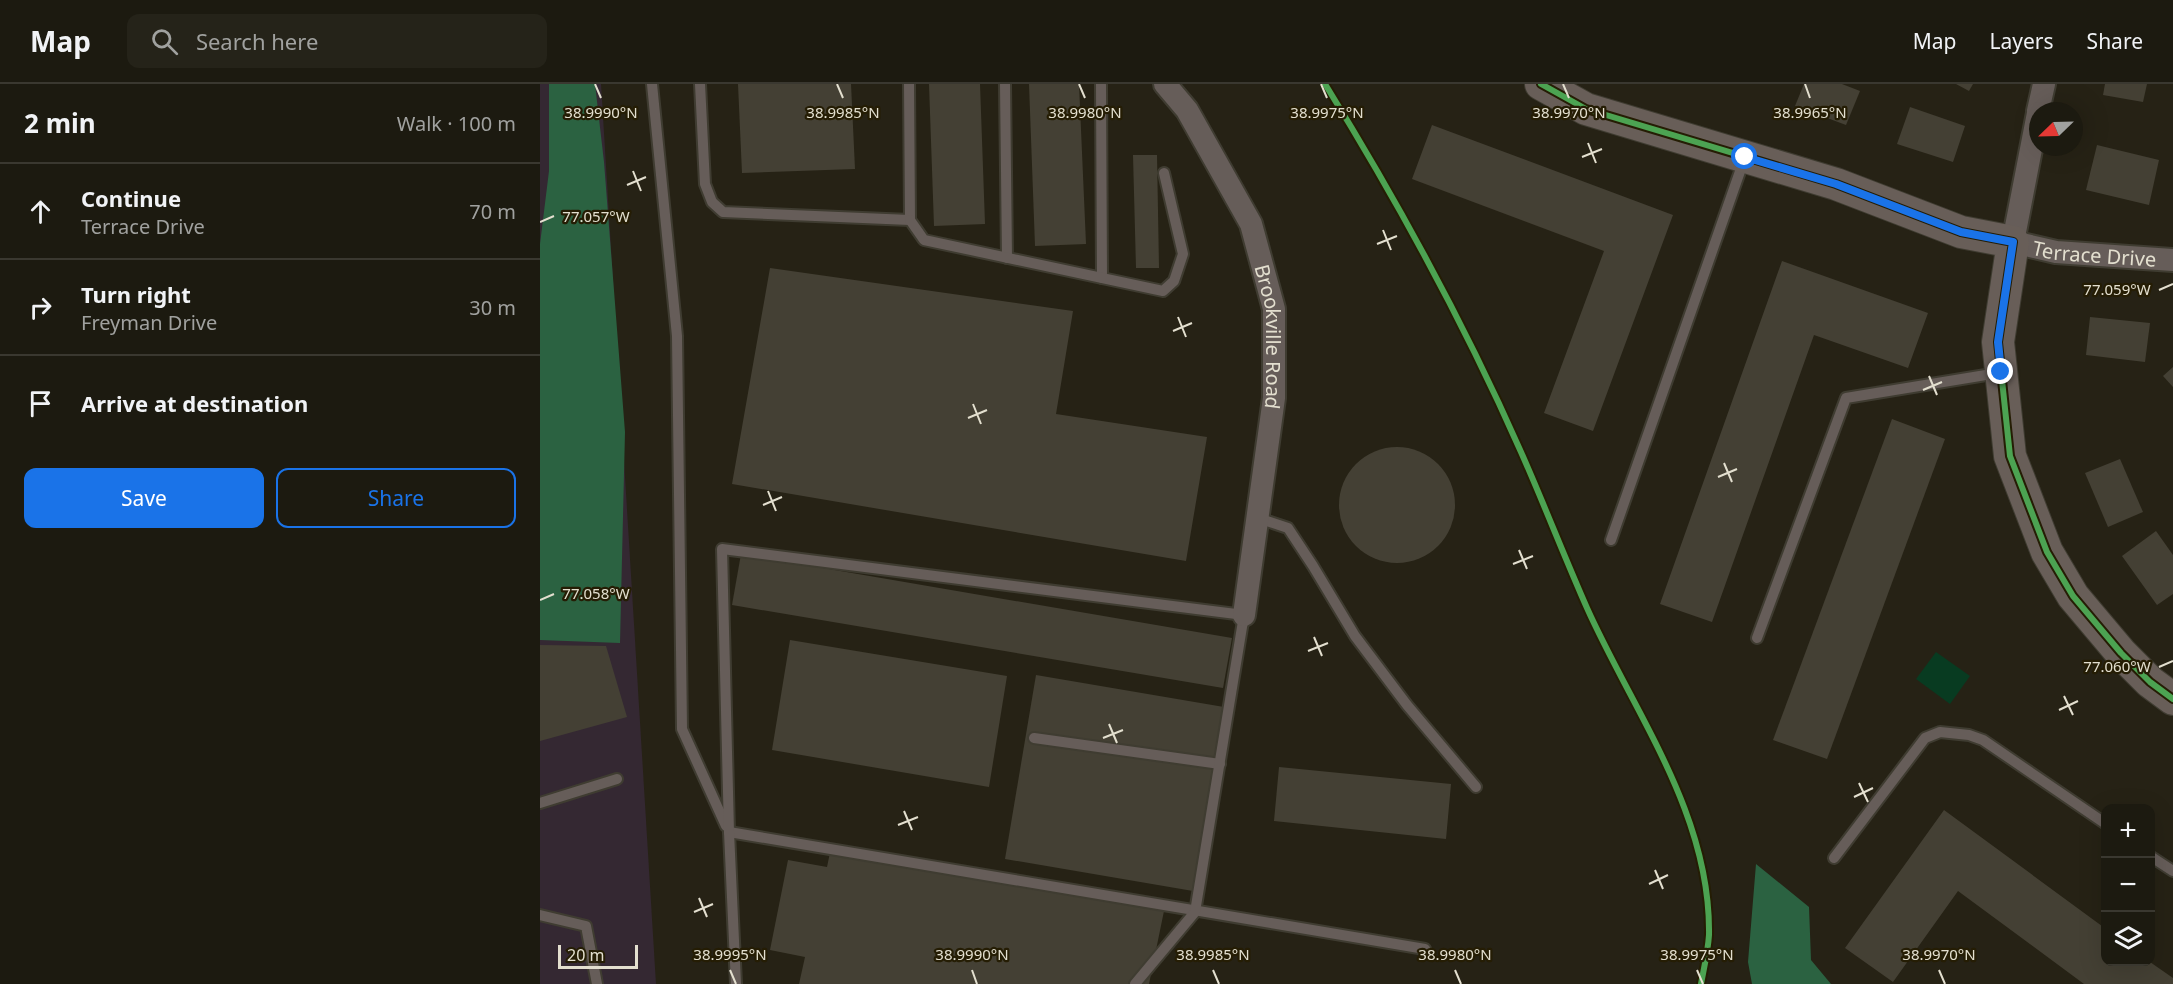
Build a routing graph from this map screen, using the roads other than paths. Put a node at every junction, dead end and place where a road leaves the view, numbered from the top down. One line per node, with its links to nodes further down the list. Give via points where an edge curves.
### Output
1 (652, 84): 30 (lane, via 677,336 682,729)
2 (700, 84): 13 (lane, via 705,184 712,202 723,212)
3 (909, 84): 13 (lane)
4 (1005, 84): 15 (lane)
5 (1165, 84): 19 (street, Brookville Road, via 1187,110 1251,224 1274,309 1274,398)
6 (1541, 84): 11 (street, Terrace Drive, via 1586,109)
7 (2044, 84): 9 (street)
8 (1101, 85): 17 (lane)
9 (2040, 102)
10 (2030, 156): 14 (street)
11 (1745, 157): 14 (street, Terrace Drive, via 1836,184 1961,232); 20 (lane)
12 (1164, 173): 17 (lane, via 1182,254 1174,280 1162,291)
13 (910, 220): 15 (lane, via 924,240)
14 (2013, 242): 16 (street, Terrace Drive, via 2056,252); 18 (street, via 1998,342)
15 (1007, 258): 17 (lane)
16 (2173, 260)
17 (1102, 278)
18 (2001, 372): 22 (lane, via 1846,398); 23 (street, via 2010,456 2047,552 2073,596 2121,653)
19 (1258, 518): 21 (street, Brookville Road); 27 (lane, via 1287,528 1355,636)
20 (1611, 540)
21 (1244, 615): 25 (lane); 30 (lane, via 722,549)
22 (1757, 638)
23 (2173, 699)
24 (1034, 738): 25 (lane)
25 (1220, 764): 34 (lane)
26 (617, 779): 28 (lane)
27 (1476, 787)
28 (540, 803)
29 (2101, 821): 31 (lane, via 1983,740 1940,732 1925,738)
30 (729, 832): 34 (lane); 38 (lane)
31 (1834, 858)
32 (2154, 858): 33 (lane)
33 (2173, 871)
34 (1195, 912): 36 (lane); 39 (lane)
35 (540, 915): 37 (lane, via 586,926)
36 (1425, 949)
37 (597, 984)
38 (736, 984)
39 (1134, 984)

